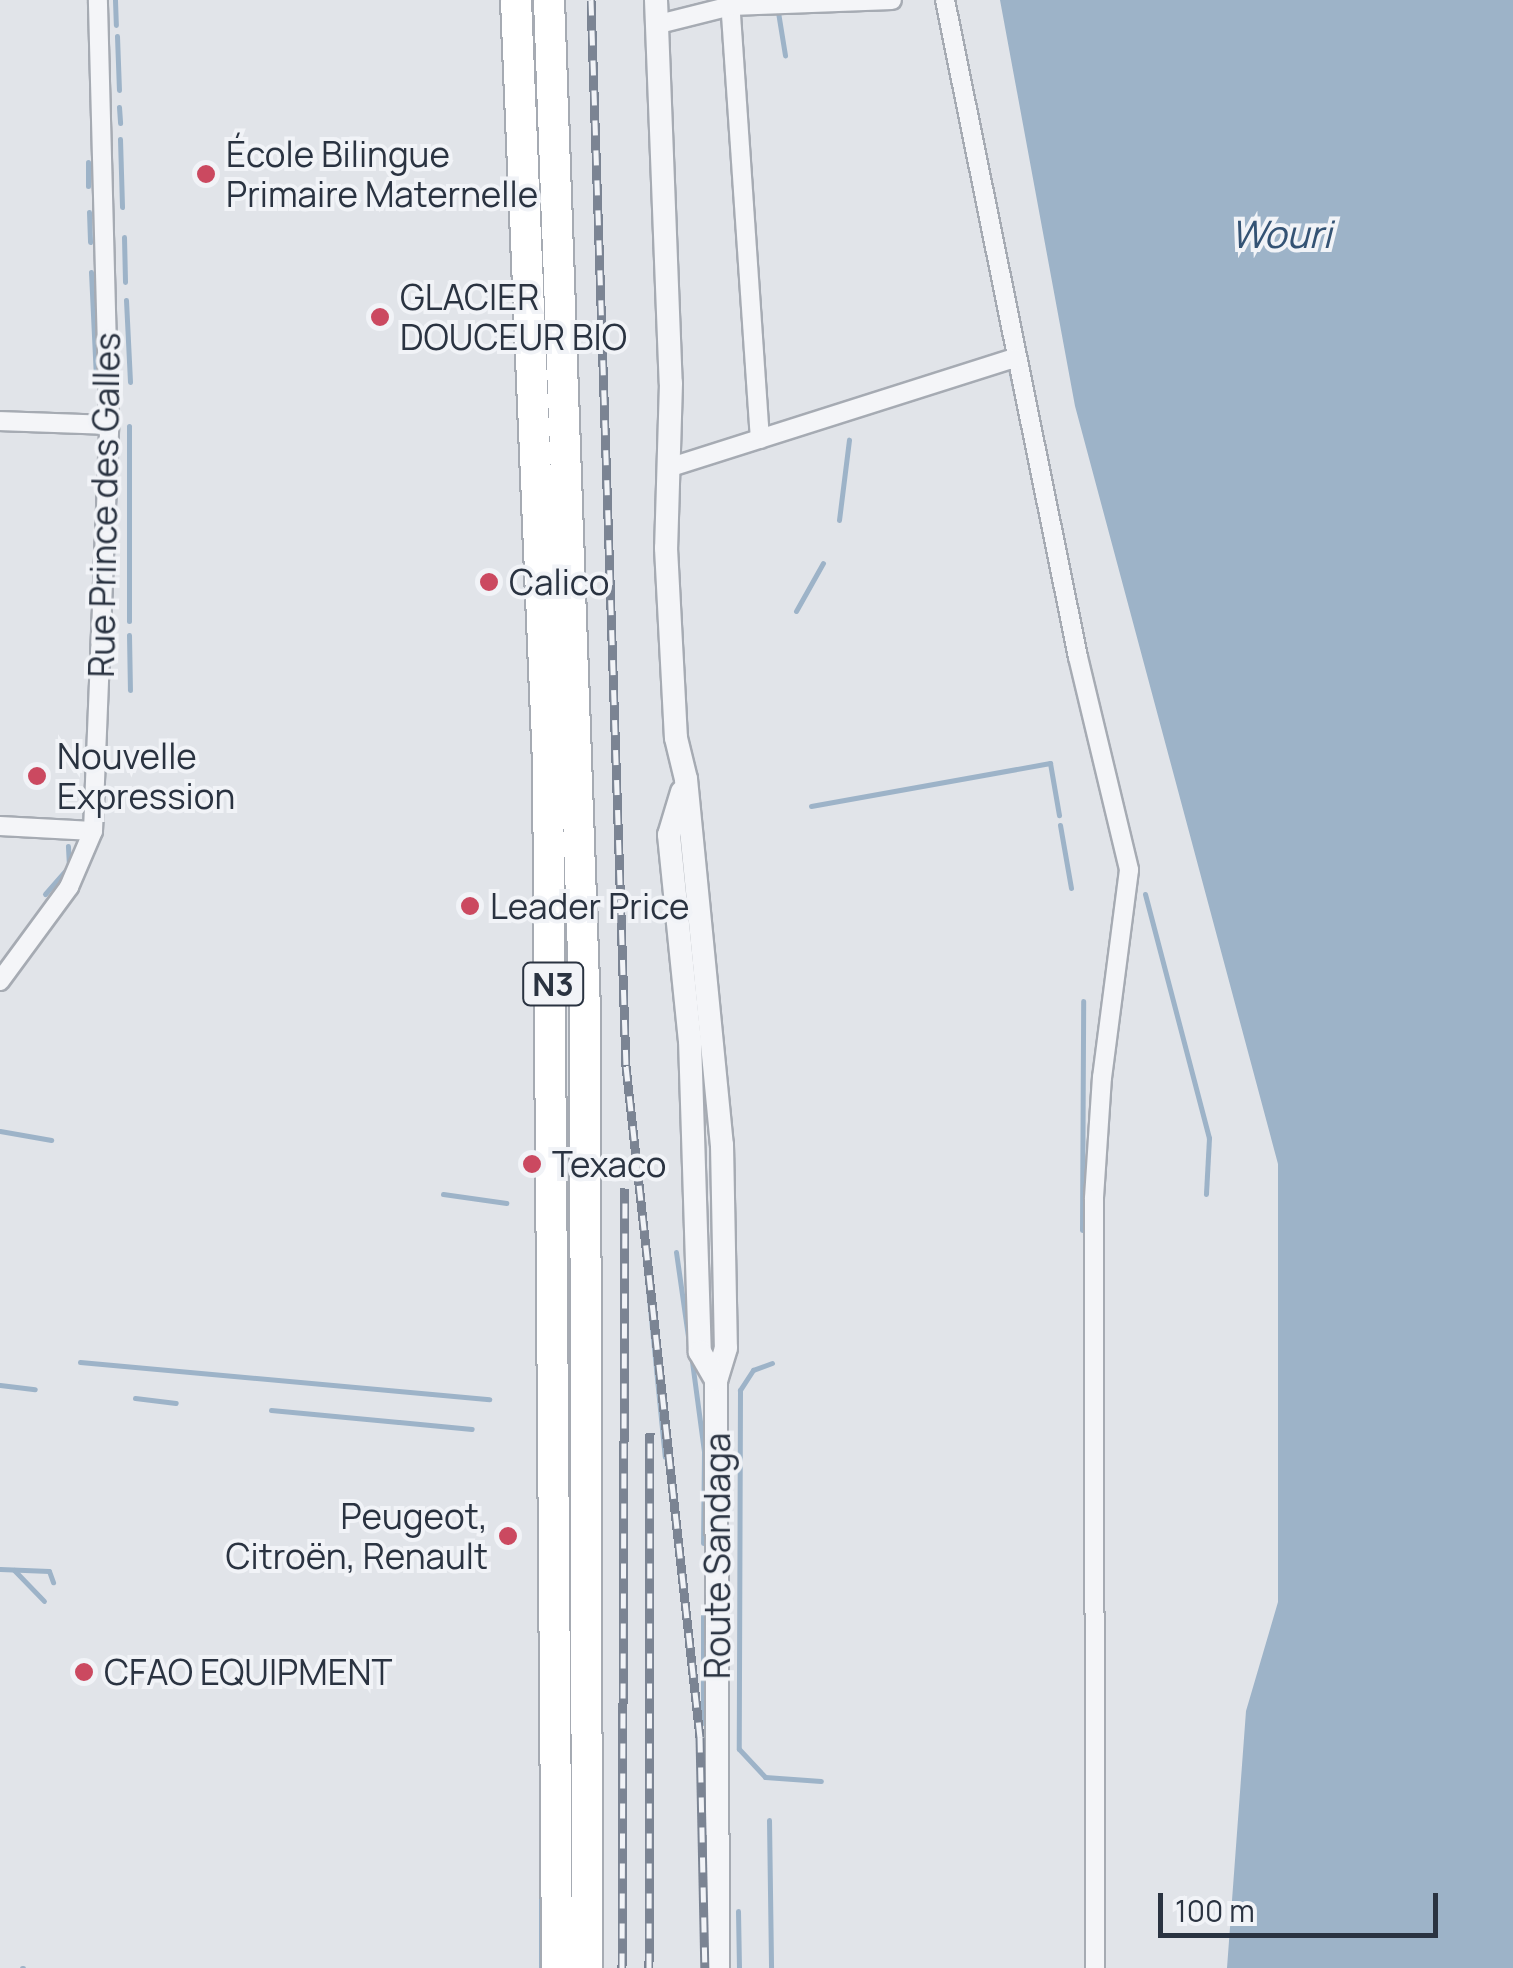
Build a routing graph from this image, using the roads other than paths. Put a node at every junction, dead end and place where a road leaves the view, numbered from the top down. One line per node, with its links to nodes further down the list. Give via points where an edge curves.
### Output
1 (98, 0): 11 (street, Rue Prince des Galles)
2 (516, 0): 19 (highway, N3, via 549,782)
3 (550, 0): 20 (highway, N3, via 585,1014)
4 (656, 0): 8 (street)
5 (892, 0): 7 (street)
6 (945, 0): 9 (street)
7 (730, 3): 8 (street); 12 (street)
8 (659, 24): 13 (street)
9 (1014, 358): 12 (street); 22 (street, via 1129,870 1094,1200)
10 (0, 421): 11 (street)
11 (109, 425): 15 (street, Rue Prince des Galles)
12 (760, 438): 13 (street)
13 (671, 467): 16 (street, via 666,548 676,738 686,779 679,833)
14 (0, 826): 15 (street)
15 (93, 830): 17 (street, Rue Prince des Galles, via 70,887)
16 (689, 929): 18 (street, Route Sandaga, via 722,1145 726,1348); 18 (street, via 700,1352)
17 (0, 980)
18 (716, 1380): 21 (street, Route Sandaga)
19 (557, 1968)
20 (586, 1968)
21 (718, 1968)
22 (1095, 1968)

